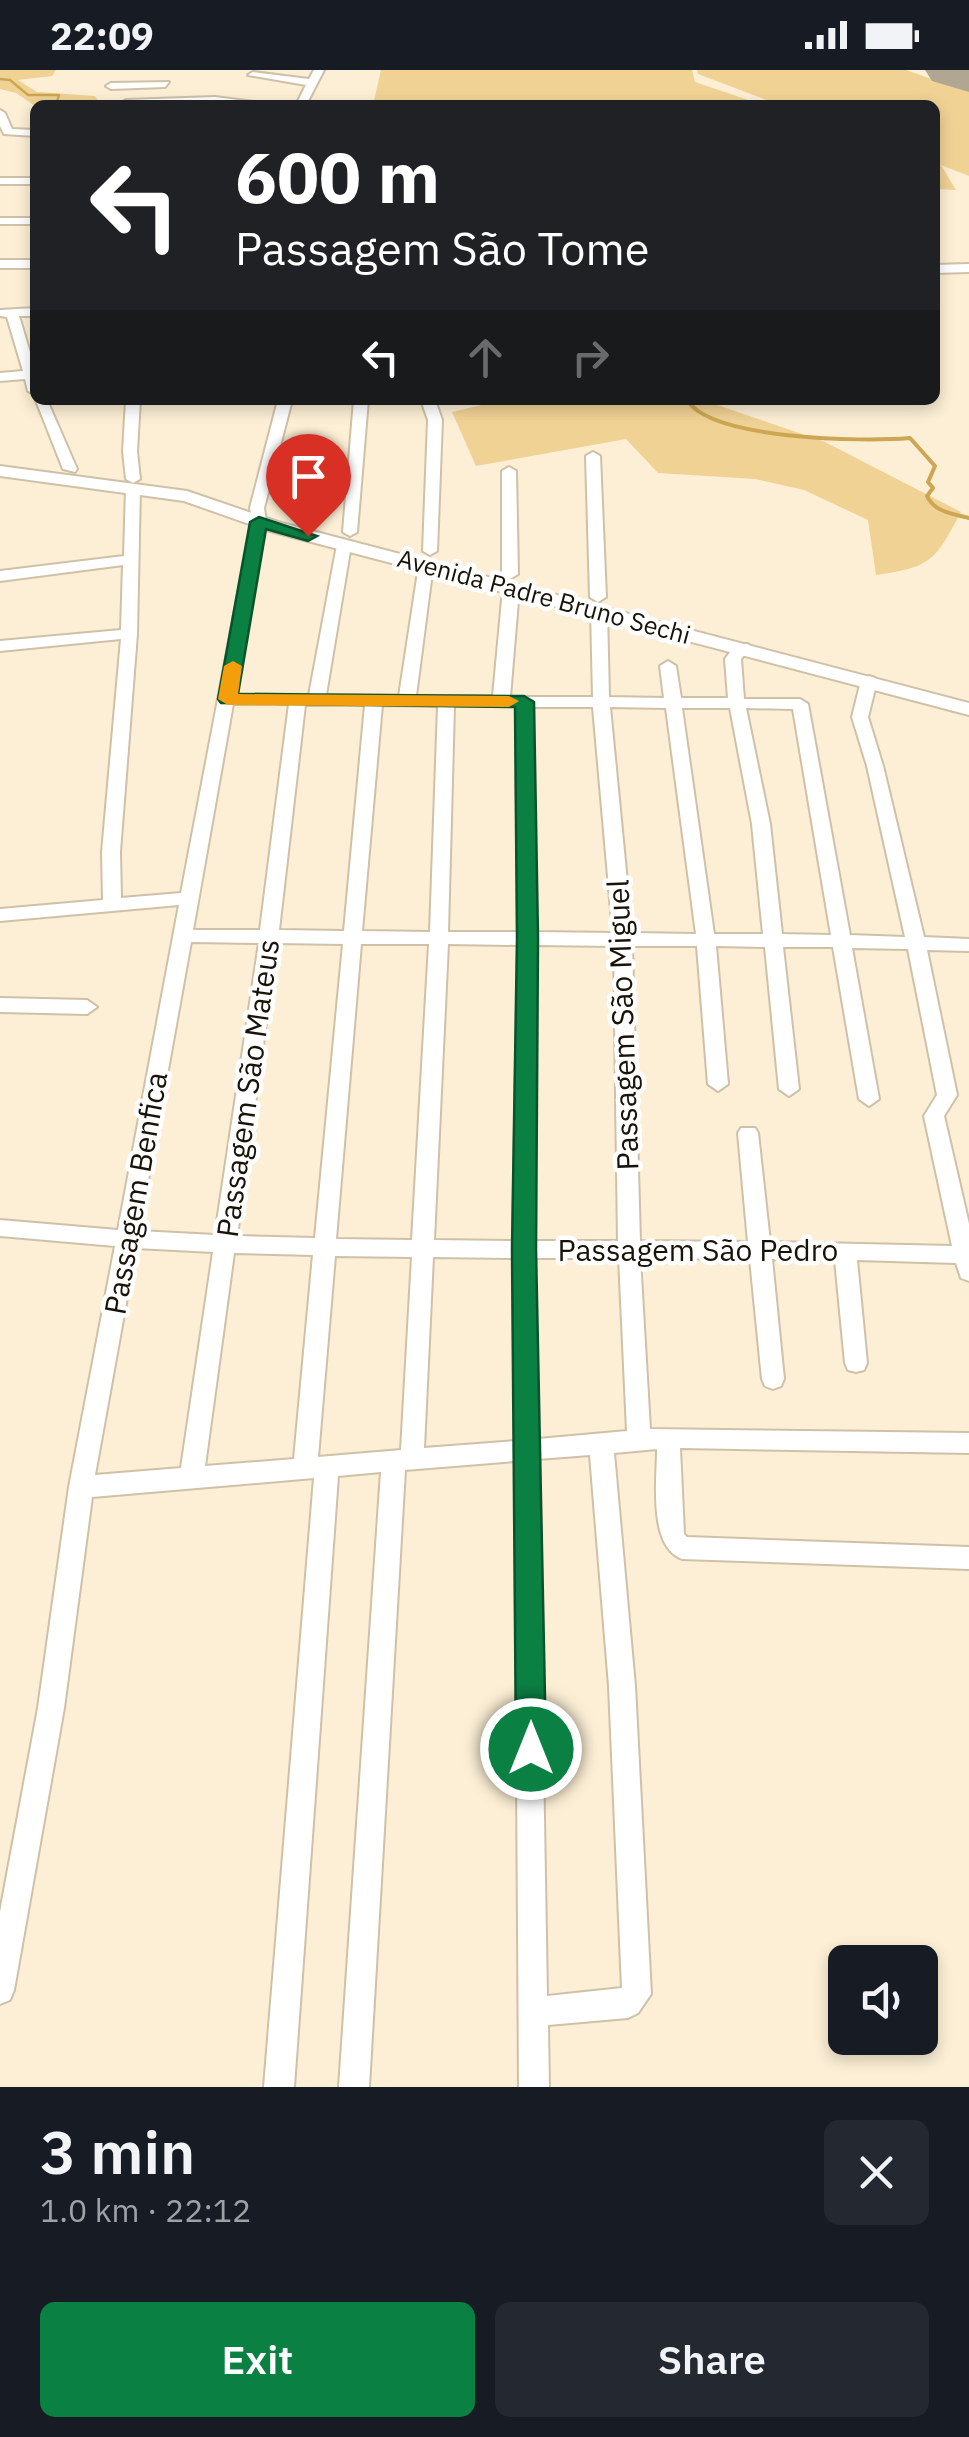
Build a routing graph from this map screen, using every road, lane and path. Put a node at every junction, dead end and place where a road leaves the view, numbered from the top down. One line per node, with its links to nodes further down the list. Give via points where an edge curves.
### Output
1 (166, 70): 5 (street)
2 (320, 70): 4 (street)
3 (254, 72): 4 (street); 8 (street)
4 (314, 83): 9 (street)
5 (165, 84): 6 (street); 7 (street)
6 (111, 86)
7 (164, 100)
8 (239, 100)
9 (304, 100)
10 (2, 117): 11 (street)
11 (8, 132): 12 (street); 13 (street)
12 (30, 133)
13 (0, 148)
14 (30, 180): 15 (street)
15 (0, 181)
16 (0, 221): 17 (street)
17 (30, 222)
18 (0, 264): 19 (street)
19 (30, 264)
20 (969, 268): 21 (street)
21 (940, 270)
22 (6, 313): 23 (street)
23 (28, 375): 24 (street); 25 (street)
24 (0, 378)
25 (30, 380)
26 (42, 405): 33 (street)
27 (133, 405): 36 (street)
28 (284, 405): 37 (street, Passagem Benfica)
29 (360, 405): 38 (street, Passagem São Mateus)
30 (430, 405): 39 (street, via 435,420)
31 (593, 456): 43 (street, Passagem São Miguel)
32 (0, 461): 33 (main road, Avenida Padre Bruno Sechi)
33 (70, 469): 36 (main road, Avenida Padre Bruno Sechi)
34 (0, 470): 36 (main road, Avenida Padre Bruno Sechi)
35 (509, 471): 42 (street)
36 (133, 484): 37 (main road, Avenida Padre Bruno Sechi); 40 (street)
37 (258, 515): 38 (main road, Avenida Padre Bruno Sechi); 51 (street, Passagem Benfica)
38 (347, 538): 39 (main road, Avenida Padre Bruno Sechi); 50 (street, Passagem São Mateus)
39 (428, 558): 42 (main road, Avenida Padre Bruno Sechi); 53 (street)
40 (131, 560): 41 (street); 44 (street)
41 (0, 576)
42 (511, 581): 43 (main road, Avenida Padre Bruno Sechi); 55 (street)
43 (598, 604): 46 (main road, Avenida Padre Bruno Sechi); 49 (main road, Avenida Padre Bruno Sechi); 56 (street, Passagem São Miguel)
44 (130, 634): 45 (street); 61 (street)
45 (0, 646)
46 (742, 646): 48 (main road, Avenida Padre Bruno Sechi); 58 (street, via 733,659)
47 (668, 666): 57 (street)
48 (869, 680): 59 (main road, Avenida Padre Bruno Sechi); 72 (street, via 860,717)
49 (969, 695)
50 (308, 698): 51 (street); 52 (street); 64 (street, Passagem São Mateus)
51 (228, 699): 60 (street, Passagem Benfica)
52 (374, 700): 53 (street); 65 (street)
53 (407, 700): 54 (street)
54 (446, 701): 55 (street); 66 (street)
55 (513, 701): 56 (street); 67 (street)
56 (601, 702): 57 (street); 68 (street, Passagem São Miguel)
57 (674, 702): 58 (street); 69 (street)
58 (736, 702): 70 (street, via 761,824); 71 (street, via 802,708)
59 (969, 709)
60 (191, 898): 61 (street); 63 (street, Passagem Benfica)
61 (112, 904): 62 (street)
62 (0, 915)
63 (184, 936): 64 (street); 81 (street, Passagem Benfica)
64 (269, 936): 65 (street); 82 (street, Passagem São Mateus)
65 (356, 936): 66 (street); 83 (street)
66 (439, 938): 67 (street); 84 (street)
67 (528, 938): 68 (street); 86 (street)
68 (623, 940): 69 (street); 85 (street, Passagem São Miguel)
69 (706, 940): 70 (street); 76 (street)
70 (773, 940): 71 (street); 77 (street)
71 (842, 941): 72 (street); 78 (street)
72 (916, 942): 73 (street); 89 (street, via 947,1095 934,1116)
73 (969, 945)
74 (0, 1006): 75 (street)
75 (87, 1006)
76 (718, 1084)
77 (789, 1089)
78 (869, 1099)
79 (748, 1133): 87 (street)
80 (0, 1228): 81 (street, Passagem São Pedro)
81 (126, 1242): 82 (street, Passagem São Pedro); 100 (street, Passagem Benfica)
82 (225, 1243): 83 (street, Passagem São Pedro); 99 (street, Passagem São Mateus)
83 (323, 1246): 84 (street, Passagem São Pedro); 98 (street)
84 (424, 1248): 86 (street, Passagem São Pedro); 97 (street)
85 (628, 1248): 86 (street, Passagem São Pedro); 87 (street, Passagem São Pedro); 93 (street, Passagem São Miguel)
86 (524, 1249): 96 (street)
87 (758, 1250): 88 (street, Passagem São Pedro); 91 (street)
88 (845, 1250): 89 (street, Passagem São Pedro); 90 (street)
89 (968, 1261)
90 (856, 1363)
91 (773, 1380)
92 (668, 1438): 93 (street); 95 (street); 101 (street, via 671,1531 682,1548)
93 (639, 1440): 94 (street)
94 (601, 1443): 96 (street); 103 (street, via 622,1686 637,1994 628,2004)
95 (969, 1443)
96 (528, 1449): 97 (street); 103 (street)
97 (403, 1458): 98 (street); 105 (street)
98 (316, 1467): 99 (street); 104 (street)
99 (190, 1478): 100 (street)
100 (81, 1487): 102 (street, Passagem Benfica, via 51,1708)
101 (969, 1558)
102 (0, 1990)
103 (533, 2012): 106 (street)
104 (279, 2087)
105 (354, 2087)
106 (534, 2087)

